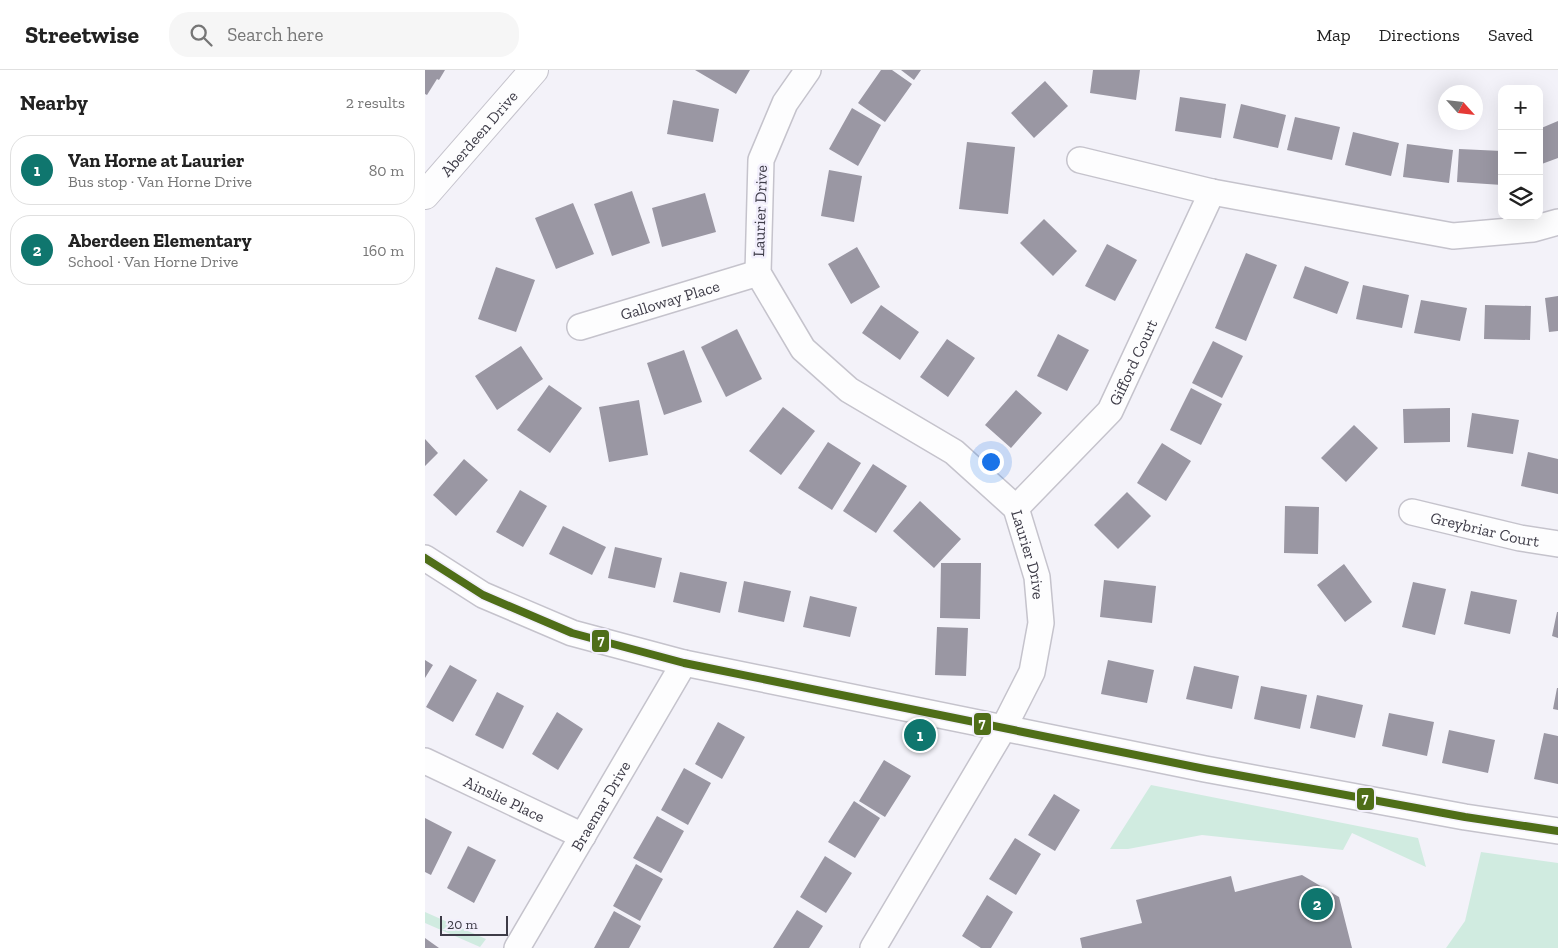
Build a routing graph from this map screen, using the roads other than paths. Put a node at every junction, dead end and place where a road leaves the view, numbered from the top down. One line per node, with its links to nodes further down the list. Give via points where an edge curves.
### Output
1 (534, 70): 5 (main road, Aberdeen Drive)
2 (808, 70): 7 (street, Laurier Drive, via 785,103 761,160)
3 (1080, 160): 4 (street)
4 (1212, 192): 6 (street, via 1453,236 1533,229); 9 (street, Gifford Court, via 1111,411)
5 (425, 195)
6 (1558, 222)
7 (758, 273): 8 (street, Galloway Place); 9 (street, Laurier Drive, via 803,349 849,390 954,452)
8 (580, 327)
9 (1016, 508): 14 (street, Laurier Drive, via 1037,577 1041,623 1032,672)
10 (1412, 512): 11 (street, Greybriar Court)
11 (1558, 544)
12 (425, 558): 13 (street, via 483,595 572,633)
13 (684, 663): 14 (street); 17 (street, Braemar Drive)
14 (1003, 729): 16 (street, via 1465,817); 19 (street, Laurier Drive)
15 (425, 761): 17 (street, Ainslie Place)
16 (1558, 831)
17 (583, 836): 18 (street, Braemar Drive)
18 (517, 948)
19 (873, 948)

